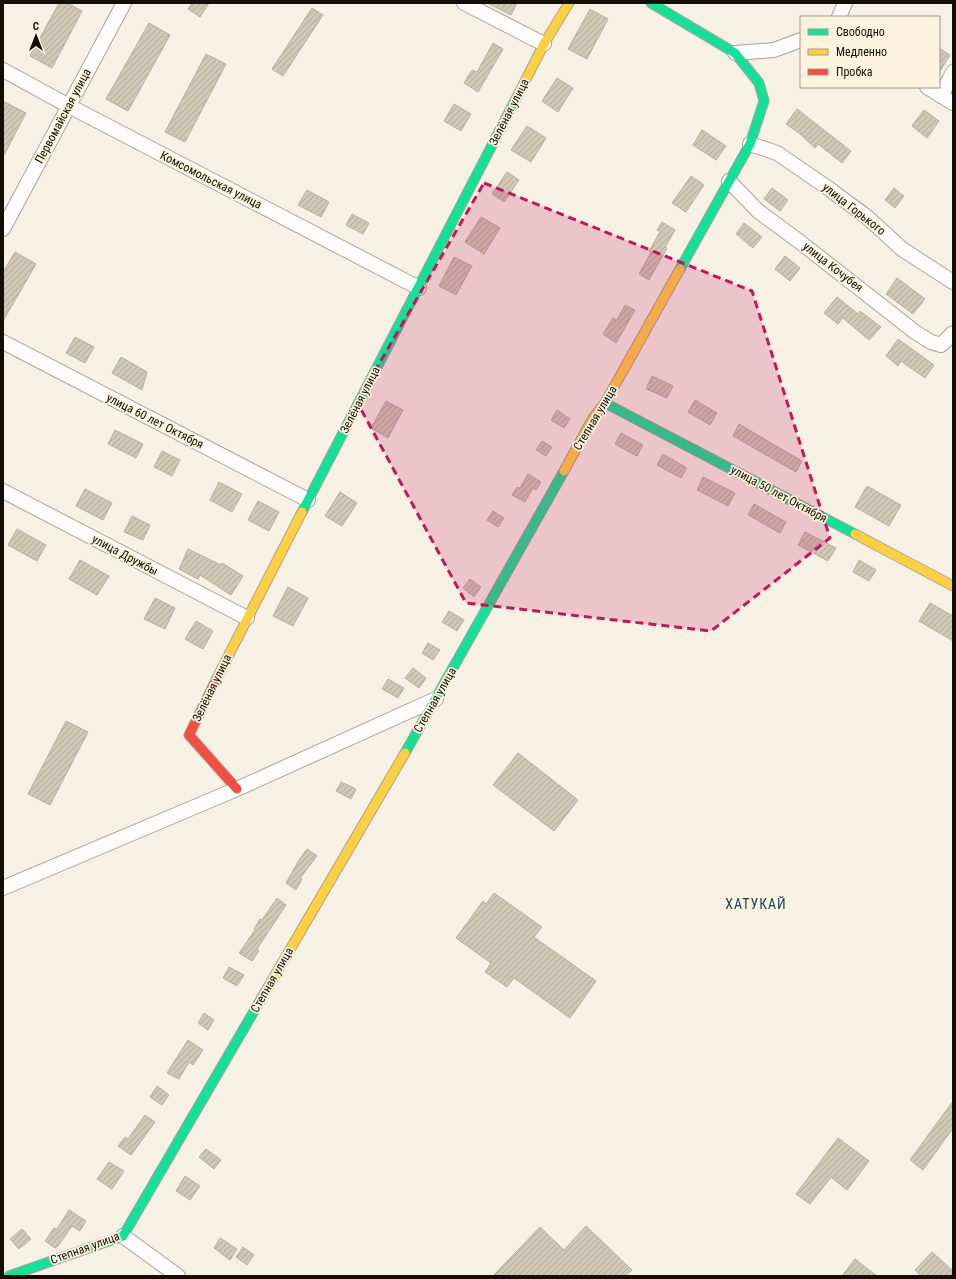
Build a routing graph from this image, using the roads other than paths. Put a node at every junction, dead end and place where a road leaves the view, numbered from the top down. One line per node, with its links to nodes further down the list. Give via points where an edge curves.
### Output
1 (124, 3): 15 (street, Первомайская улица)
2 (464, 3): 8 (street)
3 (569, 3): 8 (street, Зелёная улица)
4 (651, 3): 9 (street)
5 (846, 3): 6 (street)
6 (840, 16)
7 (800, 40): 9 (street, via 774,50)
8 (544, 44): 20 (street, Зелёная улица)
9 (735, 53): 16 (street, Степная улица, via 759,83 764,101)
10 (3, 70): 15 (street, Комсомольская улица)
11 (953, 72): 13 (street)
12 (929, 88): 13 (street)
13 (941, 96): 14 (street)
14 (953, 103)
15 (69, 106): 18 (street, Первомайская улица); 20 (street, Комсомольская улица)
16 (750, 144): 17 (street, Степная улица); 19 (street, улица Горького, via 777,153 867,217 902,249)
17 (729, 181): 21 (street, улица Кочубея, via 758,211 892,315 931,342 941,345); 23 (street, Степная улица)
18 (3, 229)
19 (953, 282)
20 (419, 288): 25 (street, Зелёная улица)
21 (953, 333)
22 (3, 342): 25 (street, улица 60 лет Октября)
23 (605, 402): 26 (street, улица 50 лет Октября); 28 (street, Степная улица)
24 (3, 491): 27 (street, улица Дружбы)
25 (308, 500): 27 (street, Зелёная улица)
26 (953, 586)
27 (247, 618): 29 (street, Зелёная улица, via 189,735)
28 (436, 699): 29 (street); 31 (street, Степная улица)
29 (237, 789): 30 (street)
30 (3, 888)
31 (123, 1236): 32 (street, Степная улица); 33 (street)
32 (9, 1276)
33 (178, 1276)

